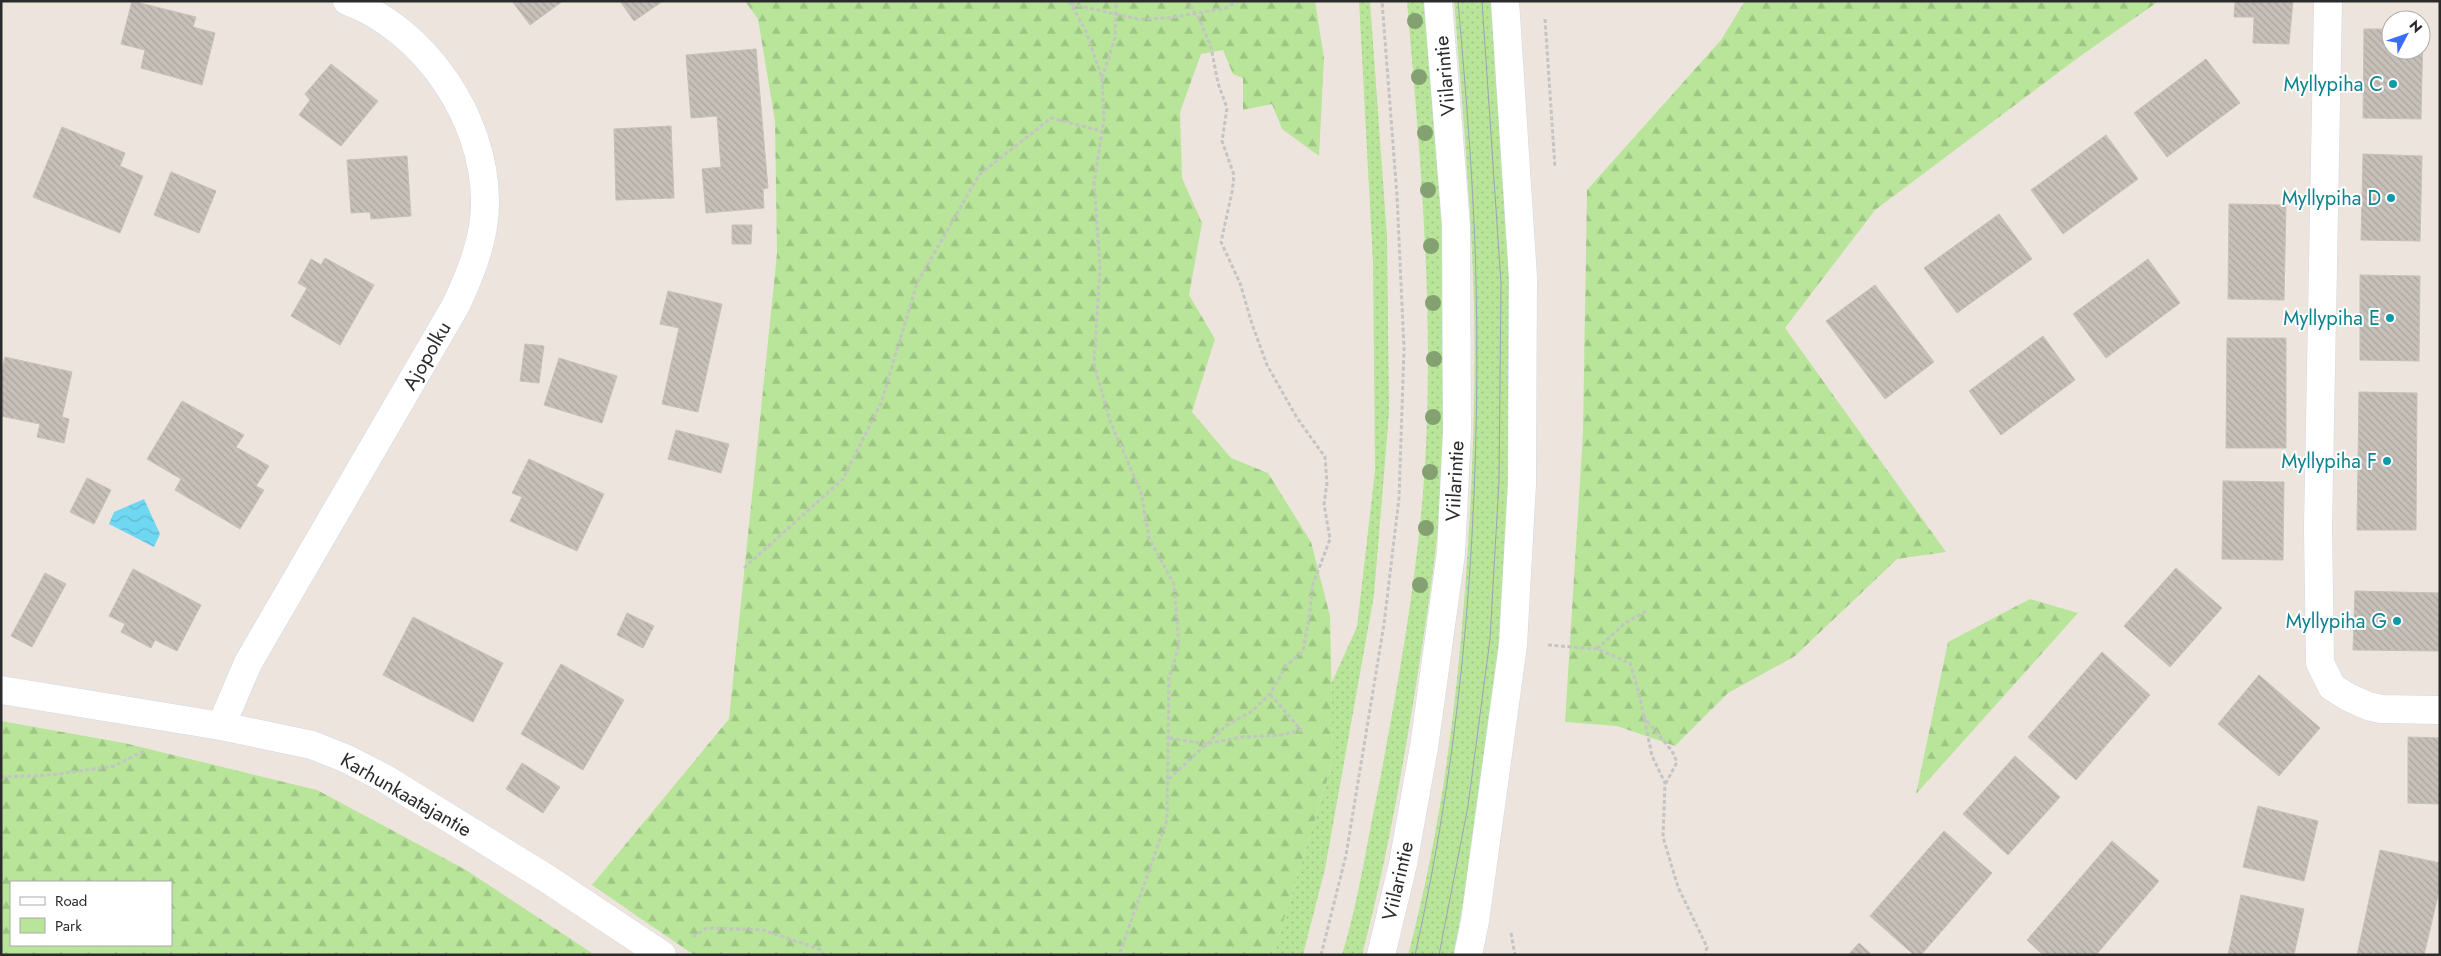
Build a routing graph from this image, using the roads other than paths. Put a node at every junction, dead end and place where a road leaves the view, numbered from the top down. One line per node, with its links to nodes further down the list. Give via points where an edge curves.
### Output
1 (348, 1): 7 (street, Ajopolku, via 388,21 417,47 450,89 470,126 481,164 485,200 481,236 471,272 456,305 248,663)
2 (1438, 1): 9 (street, Viilarintie, via 1456,235 1457,432 1451,553 1424,747 1405,854)
3 (1505, 1): 10 (street, via 1523,278 1522,484 1513,645)
4 (2328, 1): 6 (street, via 2318,528 2320,663 2332,687 2368,706)
5 (1, 690): 7 (street, Karhunkaatajantie)
6 (2440, 710)
7 (221, 726): 8 (street, Karhunkaatajantie, via 312,745 384,778)
8 (662, 955)
9 (1381, 955)
10 (1468, 955)

